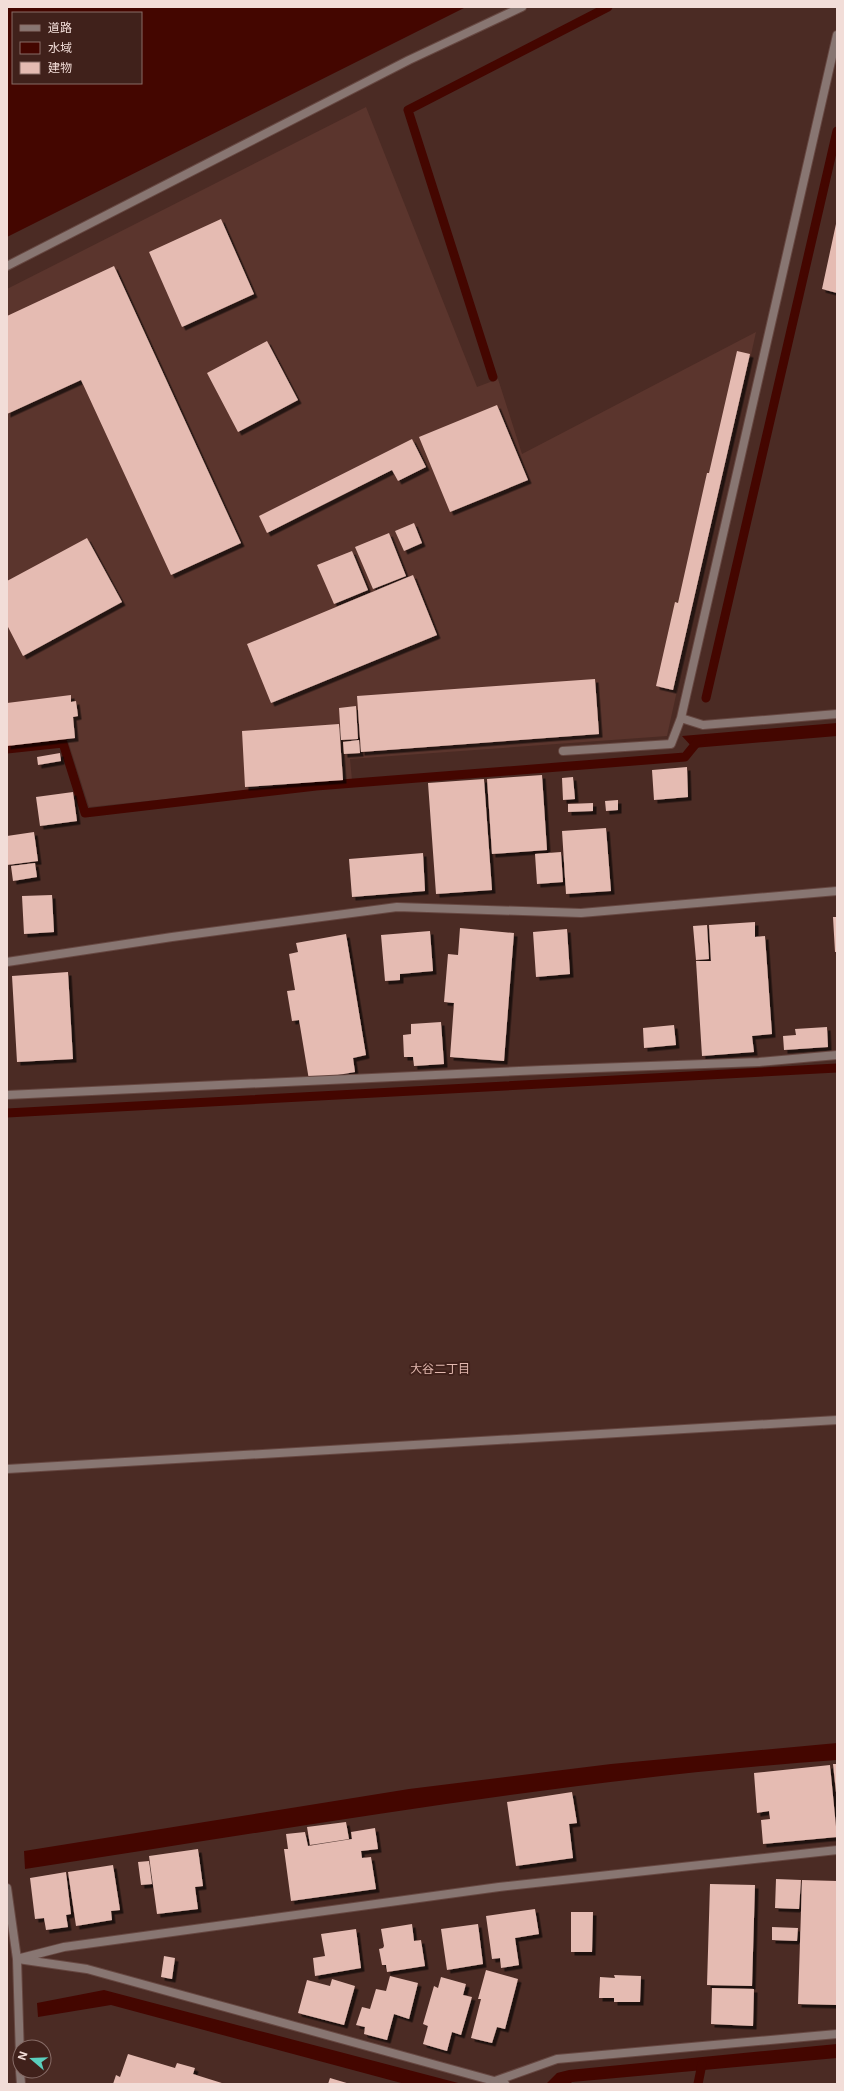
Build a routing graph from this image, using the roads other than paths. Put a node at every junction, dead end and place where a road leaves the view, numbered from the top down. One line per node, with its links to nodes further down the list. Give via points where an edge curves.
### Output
1 (522, 7): 3 (street, via 409,60)
2 (837, 35): 5 (street)
3 (7, 266)
4 (837, 714): 5 (street, via 703,725)
5 (681, 718): 6 (street, via 671,744)
6 (563, 751)
7 (837, 891): 8 (street, via 581,912 396,907)
8 (7, 962)
9 (837, 1055): 10 (street, via 758,1062)
10 (7, 1095)
11 (837, 1420): 12 (street)
12 (7, 1469)
13 (837, 1850): 16 (street, via 499,1887 64,1947)
14 (7, 1888): 15 (street)
15 (11, 1939): 16 (street)
16 (17, 1959): 18 (street); 19 (street, via 87,1969)
17 (837, 2034): 19 (street, via 557,2059)
18 (19, 2039)
19 (494, 2083): 20 (street)
20 (505, 2084)

